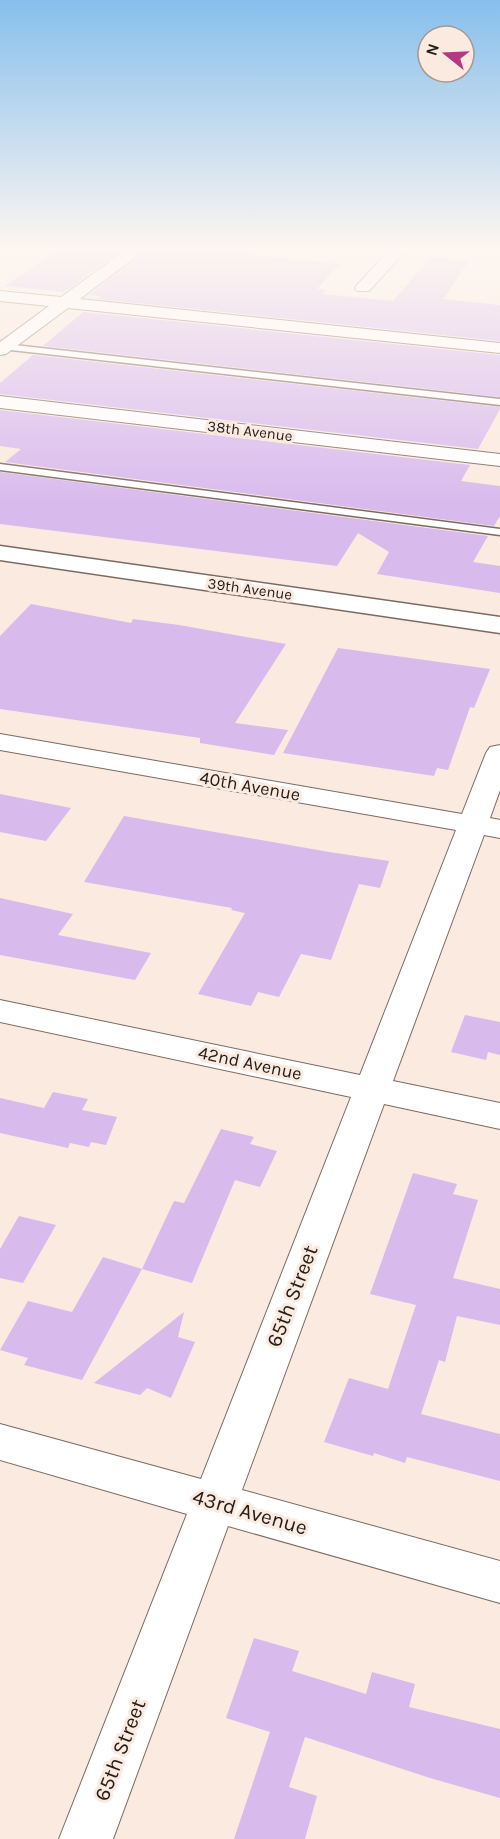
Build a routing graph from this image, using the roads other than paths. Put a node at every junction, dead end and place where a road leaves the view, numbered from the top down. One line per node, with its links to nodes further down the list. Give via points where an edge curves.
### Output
1 (22, 334): 4 (street)
2 (362, 334): 3 (street)
3 (500, 348)
4 (2, 349): 6 (lane)
5 (0, 402): 7 (street, 38th Avenue)
6 (500, 402)
7 (500, 460)
8 (0, 467): 9 (lane)
9 (500, 532)
10 (0, 553): 11 (main road, 39th Avenue)
11 (500, 625)
12 (0, 742): 14 (street, 40th Avenue)
13 (500, 753): 14 (street, 65th Street)
14 (485, 827): 16 (street, 65th Street)
15 (0, 1011): 16 (street, 42nd Avenue)
16 (370, 1088): 17 (street, 42nd Avenue); 19 (street, 65th Street)
17 (500, 1116)
18 (0, 1442): 19 (street, 43rd Avenue)
19 (214, 1502): 20 (street, 43rd Avenue); 21 (street, 65th Street)
20 (500, 1582)
21 (86, 1839)

